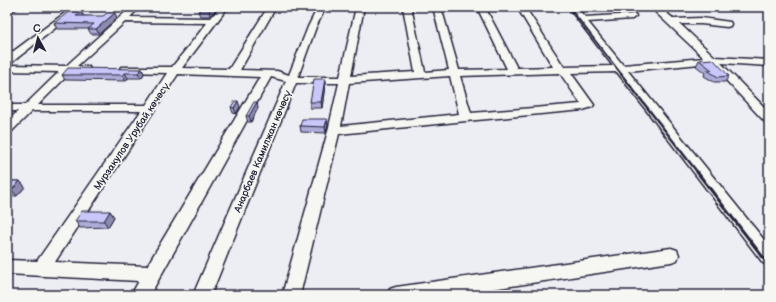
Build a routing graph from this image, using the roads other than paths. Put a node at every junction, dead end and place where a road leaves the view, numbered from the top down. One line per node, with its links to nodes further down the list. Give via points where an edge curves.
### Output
1 (16, 7): 14 (street)
2 (78, 7): 22 (street)
3 (136, 7): 16 (street)
4 (224, 7): 18 (street, Мурзакулов Урубай көчөсү)
5 (272, 7): 32 (street)
6 (322, 7): 36 (street, Анарбаев Камилжан көчөсү)
7 (360, 7): 37 (street)
8 (406, 7): 35 (street)
9 (437, 7): 33 (street)
10 (481, 7): 31 (street)
11 (521, 7): 30 (street)
12 (572, 7): 17 (street)
13 (654, 7): 19 (street)
14 (7, 11)
15 (632, 16): 17 (street)
16 (123, 19): 18 (street); 25 (street)
17 (582, 20): 26 (street)
18 (212, 21): 29 (street, Мурзакулов Урубай көчөсү)
19 (673, 22): 20 (street, via 701,21); 21 (street)
20 (727, 24)
21 (712, 60): 23 (street); 26 (street); 42 (street)
22 (7, 61)
23 (769, 63)
24 (7, 68): 25 (street)
25 (68, 68): 27 (street); 39 (street)
26 (620, 68): 30 (street); 46 (street)
27 (98, 69)
28 (114, 69): 29 (street)
29 (175, 70): 32 (street); 40 (street, Мурзакулов Урубай көчөсү)
30 (562, 70): 31 (street); 41 (street, via 588,105)
31 (513, 71): 33 (street)
32 (233, 72): 34 (street)
33 (454, 73): 35 (street); 41 (street)
34 (267, 74): 36 (street, via 278,74); 49 (street)
35 (421, 76): 37 (street)
36 (292, 80): 37 (street); 51 (street, Анарбаев Камилжан көчөсү)
37 (345, 80): 44 (street)
38 (7, 108): 39 (street)
39 (28, 108): 40 (street); 43 (street)
40 (149, 108): 48 (street, Мурзакулов Урубай көчөсү)
41 (466, 117): 44 (street)
42 (769, 119)
43 (7, 129)
44 (334, 131): 52 (street)
45 (671, 256): 53 (street)
46 (769, 258)
47 (7, 268): 48 (street)
48 (42, 268): 49 (street)
49 (152, 274): 50 (street)
50 (140, 295)
51 (202, 295)
52 (291, 295)
53 (396, 295)

